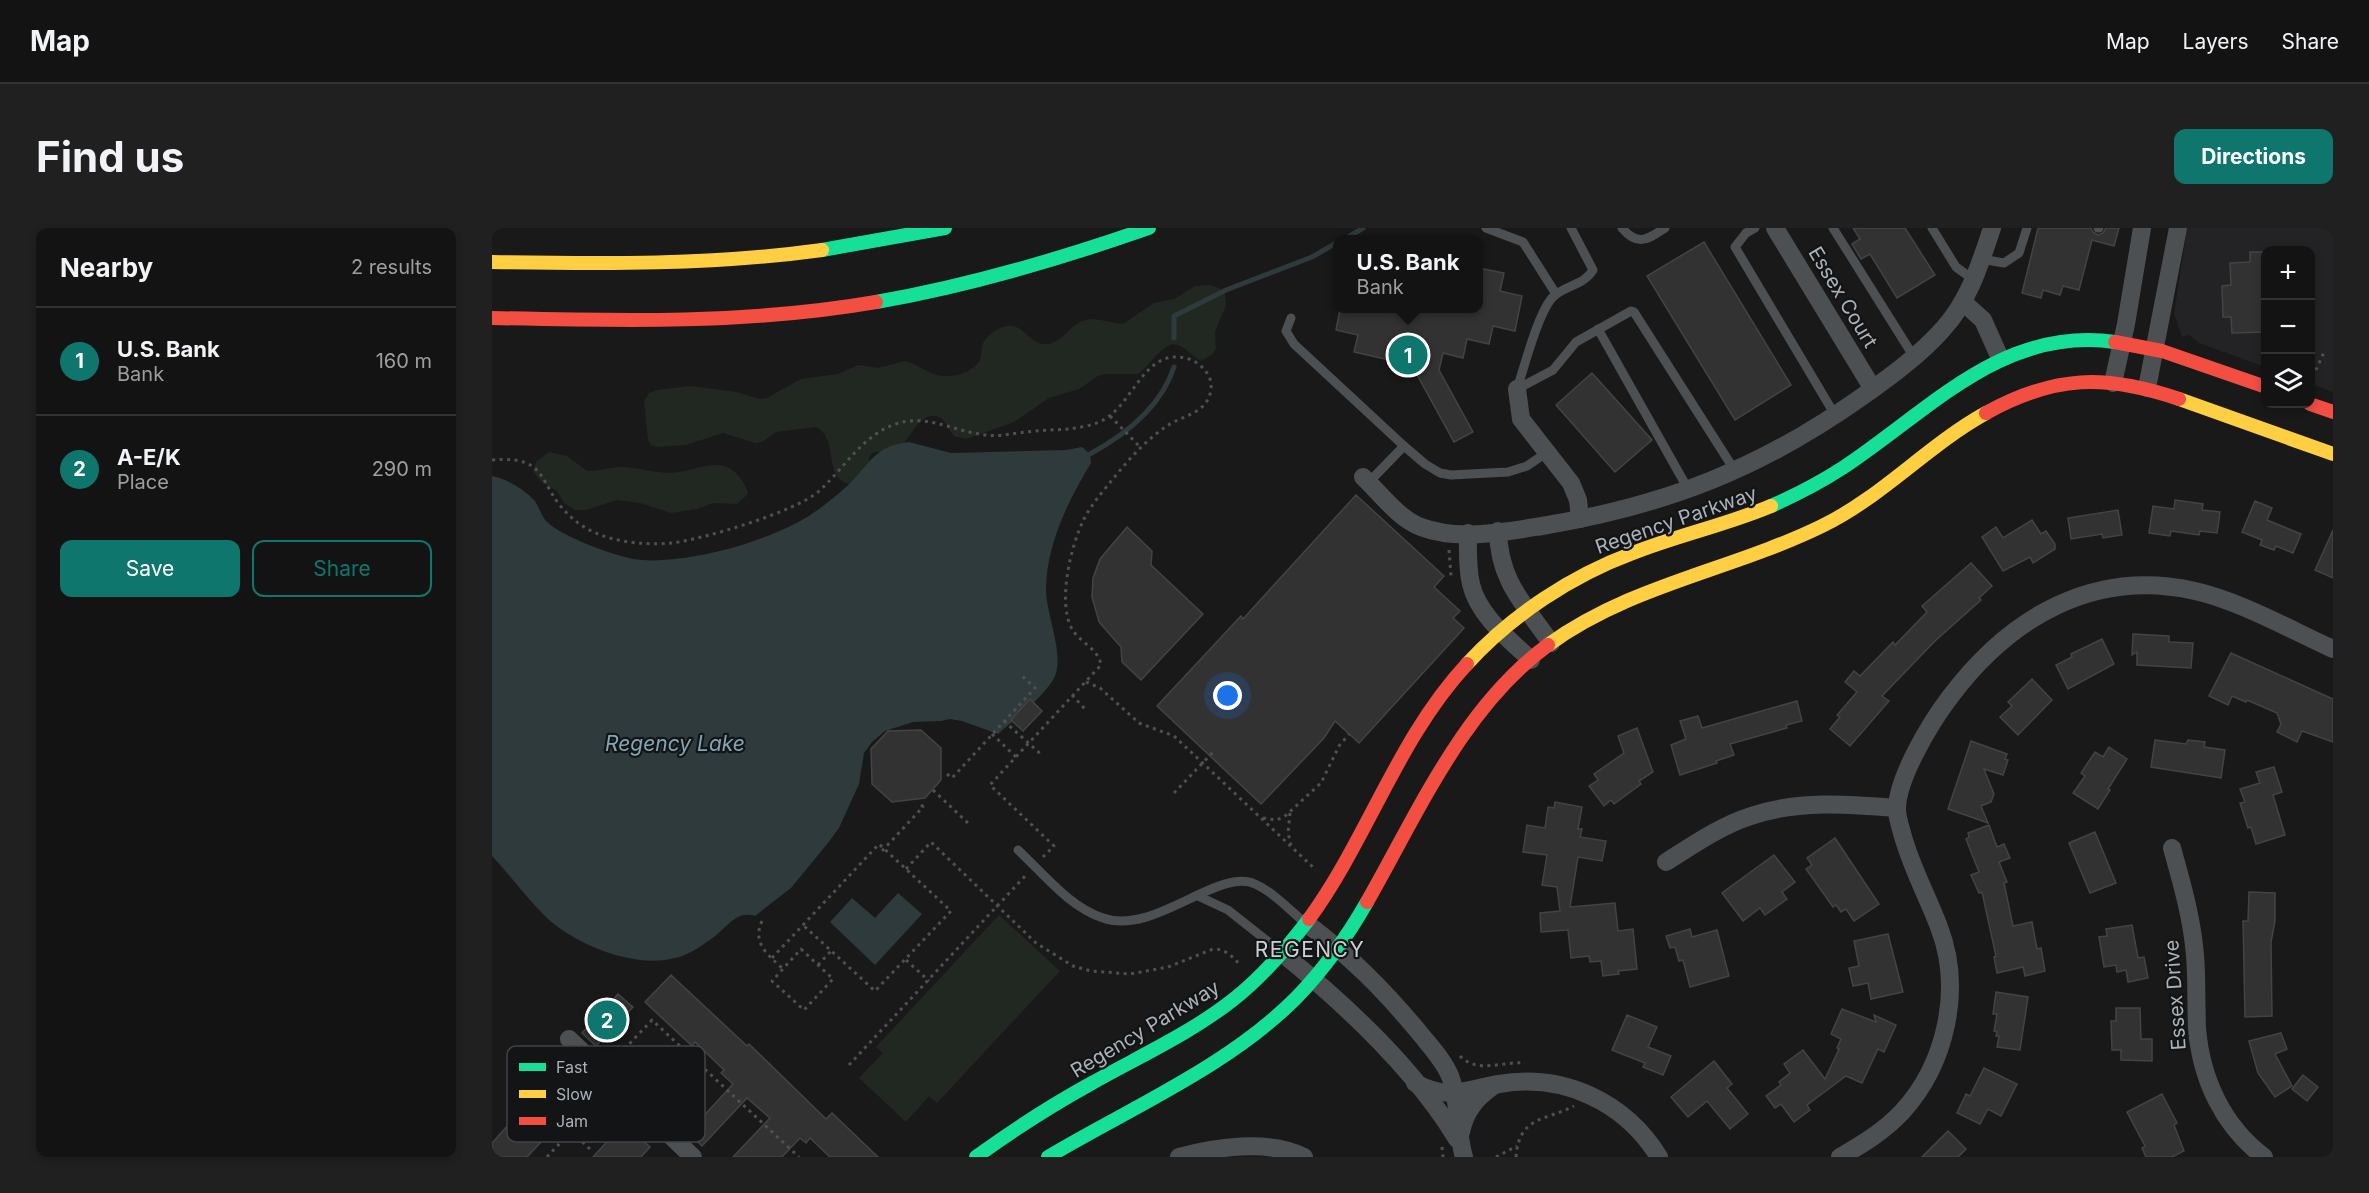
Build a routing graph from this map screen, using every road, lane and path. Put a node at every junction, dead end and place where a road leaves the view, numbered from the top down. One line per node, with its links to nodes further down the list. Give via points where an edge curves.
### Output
1 (945, 228): 17 (main road, via 822,250 733,259)
2 (1149, 228): 21 (main road, via 972,282 875,302 706,319)
3 (1486, 228): 19 (lane, via 1523,242)
4 (1571, 228): 19 (lane, via 1593,270 1588,278)
5 (1622, 228): 6 (lane, via 1639,240)
6 (1665, 228)
7 (1755, 228): 15 (lane)
8 (1775, 228): 34 (street, Essex Court)
9 (1833, 228): 27 (lane)
10 (1932, 228): 18 (lane, via 1956,267)
11 (1992, 228): 16 (street)
12 (2027, 228): 16 (lane, via 2019,253 2004,263)
13 (2142, 228): 24 (street)
14 (2178, 228): 25 (street)
15 (1744, 231): 37 (lane, via 1735,247)
16 (1981, 259): 18 (street)
17 (492, 261)
18 (1974, 280): 20 (street)
19 (1556, 294): 33 (lane, via 1540,321)
20 (1963, 302): 27 (street, via 1944,328); 28 (street, via 1983,320)
21 (492, 318)
22 (1291, 318): 39 (lane, via 1286,331 1293,344)
23 (1598, 329): 33 (lane, via 1576,342 1553,370); 44 (lane, via 1628,311 1635,312); 46 (lane)
24 (2121, 343): 25 (main road, Regency Parkway); 28 (main road, Regency Parkway, via 2070,341); 30 (street)
25 (2155, 349): 31 (main road, Regency Parkway); 32 (street)
26 (2325, 350): 29 (path)
27 (1914, 357): 34 (street)
28 (2000, 358): 50 (main road, Regency Parkway, via 1954,385 1854,460 1802,492 1756,514 1614,561)
29 (2316, 370)
30 (2113, 382): 32 (main road); 52 (main road, via 2055,385 2012,398 1971,422 1880,491 1828,524 1775,549 1638,594)
31 (2261, 386)
32 (2146, 388): 42 (main road)
33 (1517, 389): 41 (street, via 1521,419)
34 (1872, 389): 37 (street)
35 (2315, 406): 36 (main road)
36 (2333, 412)
37 (1835, 415): 44 (street)
38 (1110, 416): 40 (path); 40 (path, via 1158,360 1180,357 1203,368 1210,378 1208,400); 43 (path, via 1080,427 998,436 920,420 894,424 873,436 826,484 801,503 673,543 633,541 590,530 567,514 531,464 517,459)
39 (1404, 446): 41 (lane, via 1434,470 1451,475 1518,470); 45 (lane)
40 (1142, 448): 56 (path, via 1090,508 1071,555 1066,594 1069,623 1101,662)
41 (1546, 453): 47 (street, via 1571,483)
42 (2333, 454)
43 (492, 460)
44 (1735, 471): 46 (street)
45 (1366, 479): 49 (street, via 1416,525)
46 (1689, 490): 47 (street)
47 (1580, 519): 48 (street)
48 (1498, 531): 49 (street); 50 (street, via 1504,571)
49 (1468, 533): 51 (street, via 1472,587 1481,606)
50 (1528, 610): 51 (main road, Regency Parkway); 52 (street)
51 (1502, 632): 54 (street); 86 (main road, Regency Parkway, via 1465,666 1433,705 1343,866)
52 (1551, 643): 54 (main road)
53 (2333, 649): 71 (street, via 2196,591 2139,585 2108,588 2066,600 2017,629 1955,690 1916,752)
54 (1531, 660): 89 (main road, via 1491,700 1453,749)
55 (1020, 674): 59 (path, via 1035,688)
56 (1086, 682): 57 (path); 66 (path, via 1100,688 1139,723 1174,736)
57 (1072, 695): 58 (path); 62 (path)
58 (1086, 710)
59 (1004, 721): 60 (path); 62 (path)
60 (992, 734): 65 (path); 67 (path, via 952,778)
61 (1349, 734): 72 (path, via 1321,783)
62 (1028, 743): 64 (path); 65 (path)
63 (1215, 750): 66 (path)
64 (1043, 756)
65 (1016, 757): 80 (path, via 990,785 1054,846)
66 (1203, 763): 69 (path); 73 (path)
67 (947, 774)
68 (933, 790): 74 (path)
69 (1174, 793)
70 (920, 804): 77 (path, via 923,807)
71 (1897, 808): 79 (street, via 1815,805 1775,809 1730,824); 127 (street, via 1909,858 1945,947 1950,993 1947,1020 1931,1070 1917,1093 1885,1128)
72 (1291, 812): 73 (path, via 1276,820); 75 (path, via 1288,833)
73 (1262, 818): 75 (path)
74 (969, 824)
75 (1292, 847): 82 (path)
76 (2172, 848): 128 (street, Essex Drive, via 2190,911 2200,1052 2208,1080 2230,1123)
77 (883, 850): 81 (path); 87 (path, via 879,844)
78 (1018, 850): 80 (lane)
79 (1666, 862)
80 (1035, 866): 83 (lane, via 1084,909 1114,921 1142,918); 84 (path)
81 (906, 869): 84 (path, via 931,842); 92 (path, via 951,911)
82 (1318, 872)
83 (1198, 896): 86 (lane, via 1231,882 1250,882); 90 (lane, via 1240,918)
84 (997, 906): 94 (path, via 1036,943 1073,966 1091,971 1130,975 1149,972 1213,949 1229,954); 97 (path)
85 (762, 921): 91 (path, via 758,940)
86 (1306, 923): 89 (street); 90 (main road, Regency Parkway)
87 (803, 925): 88 (path); 91 (path)
88 (830, 948): 92 (path, via 875,992); 93 (path)
89 (1339, 948): 96 (main road); 102 (street)
90 (1282, 953): 96 (street); 120 (main road, Regency Parkway, via 1249,987 1212,1016 1093,1082)
91 (772, 958): 95 (path)
92 (905, 959): 97 (path)
93 (818, 965): 95 (path, via 801,949); 95 (path, via 833,979 804,1010 772,981)
94 (1243, 968)
95 (783, 969)
96 (1314, 979): 106 (street, via 1356,1016); 121 (main road, via 1272,1020 1227,1054)
97 (929, 981): 104 (path)
98 (569, 1039): 99 (street)
99 (576, 1046)
100 (628, 1046): 101 (path, via 652,1020)
101 (680, 1046)
102 (1449, 1056): 103 (path, via 1475,1065); 107 (street, via 1470,1079); 108 (street)
103 (1528, 1064)
104 (849, 1065)
105 (705, 1069): 119 (path)
106 (1415, 1083): 108 (street, via 1439,1093); 115 (street, via 1441,1114)
107 (1493, 1086): 108 (street); 115 (street, via 1468,1112); 126 (street, via 1560,1085 1598,1098 1639,1128)
108 (1455, 1094): 115 (street)
109 (1576, 1105): 113 (path, via 1531,1123)
110 (561, 1142): 117 (path)
111 (582, 1142): 114 (path)
112 (677, 1142): 118 (street)
113 (1516, 1146): 124 (path); 125 (path)
114 (590, 1149)
115 (1462, 1150)
116 (1234, 1152): 122 (street); 123 (street, via 1278,1150)
117 (547, 1157)
118 (693, 1157)
119 (800, 1157)
120 (976, 1157)
121 (1048, 1157)
122 (1179, 1157)
123 (1304, 1157)
124 (1496, 1157)
125 (1516, 1157)
126 (1659, 1157)
127 (1840, 1157)
128 (2264, 1157)

